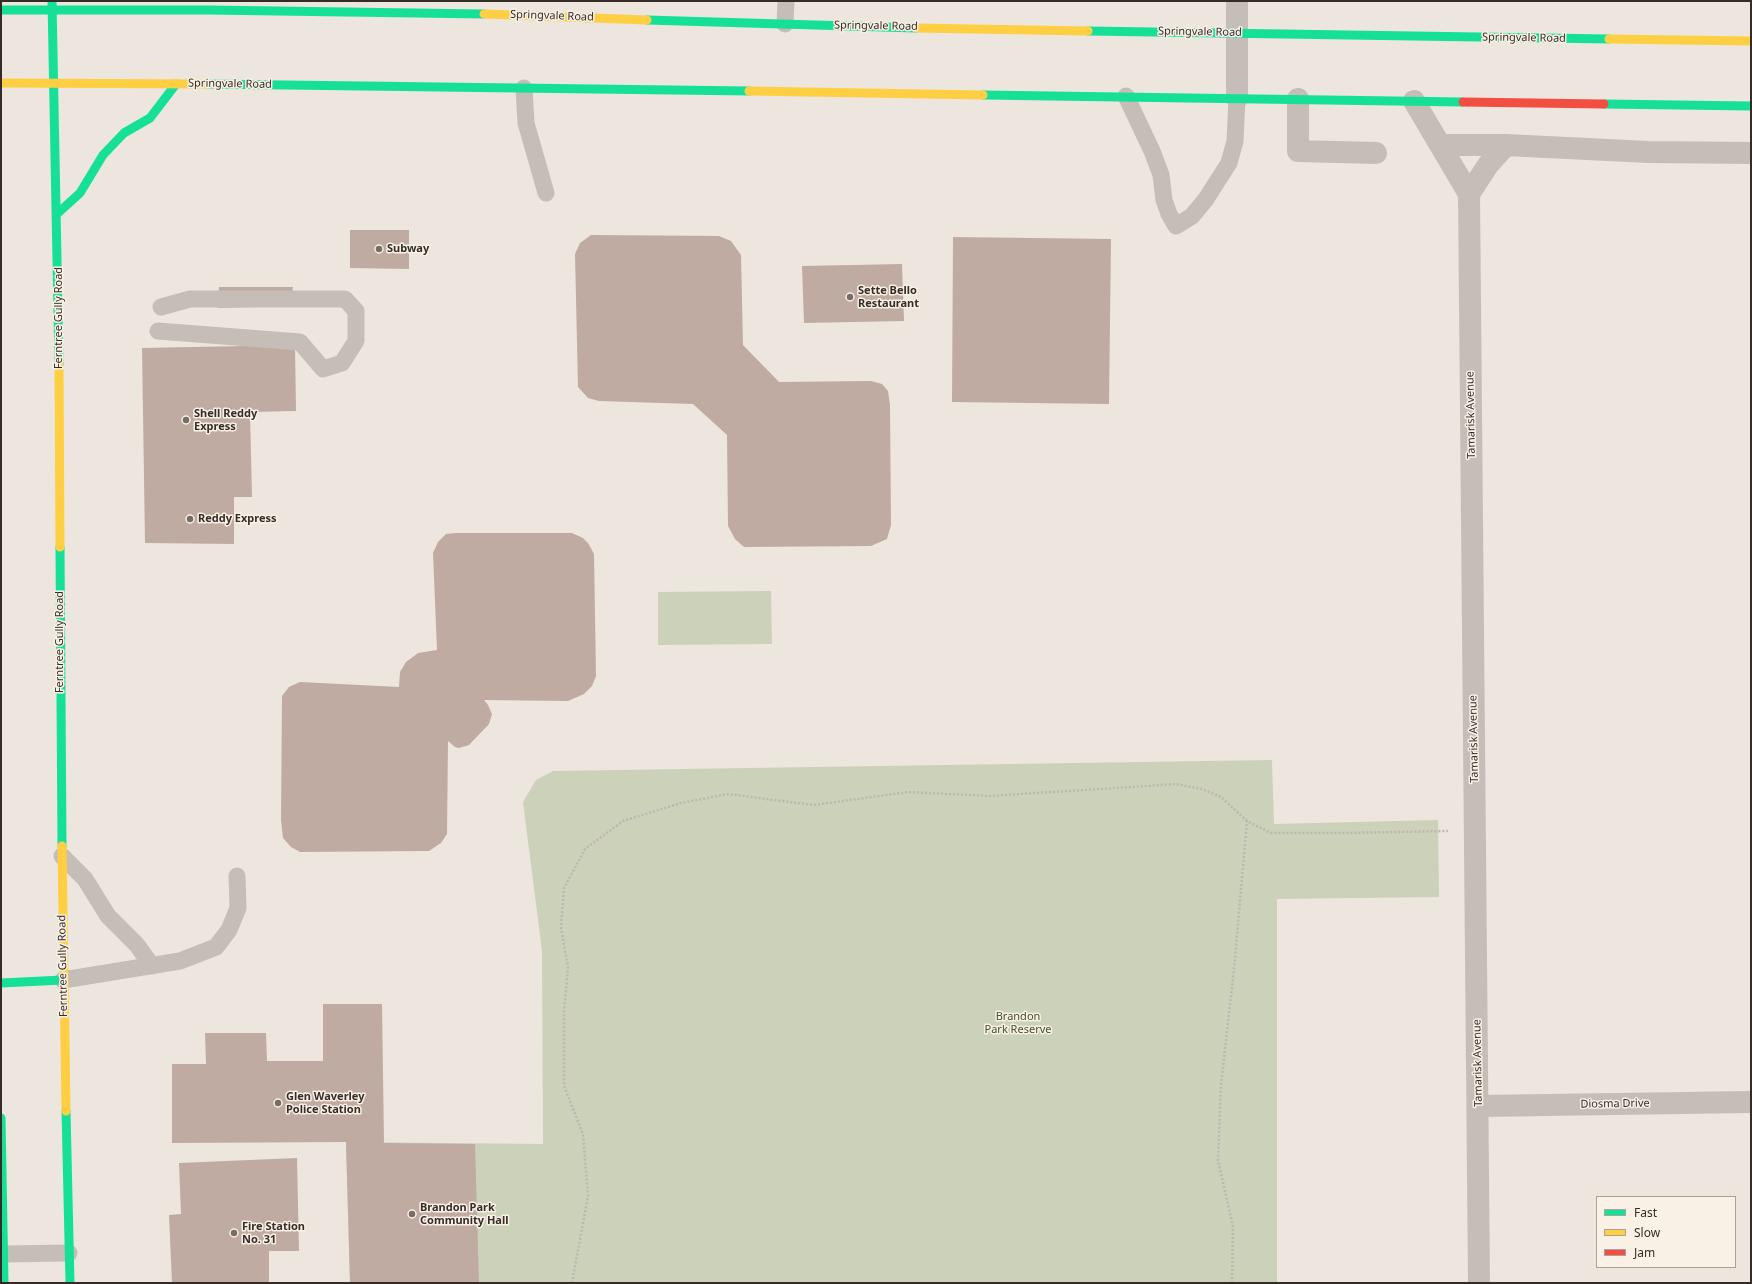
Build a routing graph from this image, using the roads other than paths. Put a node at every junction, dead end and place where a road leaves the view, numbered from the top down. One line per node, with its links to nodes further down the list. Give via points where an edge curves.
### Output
1 (135, 1): 6 (main road)
2 (786, 1): 7 (lane)
3 (1237, 1): 8 (street)
4 (52, 6): 5 (main road, Springvale Road); 6 (main road, Springvale Road); 10 (main road, Ferntree Gully Road)
5 (1, 10)
6 (140, 10): 7 (main road, Springvale Road, via 444,12)
7 (785, 24): 8 (main road, Springvale Road)
8 (1237, 32): 9 (main road, Springvale Road); 15 (street)
9 (1751, 41)
10 (54, 83): 11 (main road, Springvale Road); 12 (main road, Springvale Road); 25 (main road, Ferntree Gully Road)
11 (1, 84)
12 (176, 84): 13 (main road, Springvale Road); 25 (main road, via 150,118 124,133 107,150 80,193)
13 (524, 88): 14 (main road, Springvale Road); 23 (lane, via 526,124)
14 (1126, 96): 15 (main road, Springvale Road); 15 (lane, via 1152,151 1161,175 1164,200 1176,226 1192,216 1229,163 1235,141)
15 (1237, 98): 16 (main road, Springvale Road)
16 (1298, 99): 17 (main road, Springvale Road); 21 (street, via 1298,151)
17 (1414, 101): 18 (main road, Springvale Road); 19 (street, Tamarisk Avenue)
18 (1751, 106)
19 (1441, 145): 20 (street); 24 (street, Tamarisk Avenue)
20 (1506, 145): 22 (street, via 1648,152); 24 (street, via 1488,165)
21 (1376, 153)
22 (1751, 153)
23 (546, 193)
24 (1469, 194): 34 (street, Tamarisk Avenue)
25 (58, 213): 28 (main road, Ferntree Gully Road)
26 (161, 307): 27 (lane, via 190,299 346,299 356,311 356,341 342,363 323,369 300,342)
27 (158, 331)
28 (62, 856): 30 (lane, via 85,879 108,916 137,945); 31 (main road, Ferntree Gully Road)
29 (237, 876): 30 (lane, via 238,908 229,930 216,947 180,961)
30 (152, 966): 31 (lane)
31 (63, 980): 32 (main road); 36 (main road, Ferntree Gully Road)
32 (1, 983)
33 (1751, 1102): 34 (street, Diosma Drive)
34 (1479, 1106): 40 (street, Tamarisk Avenue)
35 (1, 1118): 37 (main road)
36 (69, 1253): 37 (lane); 39 (main road, Ferntree Gully Road)
37 (2, 1254): 38 (main road)
38 (4, 1283)
39 (70, 1283)
40 (1479, 1283)

